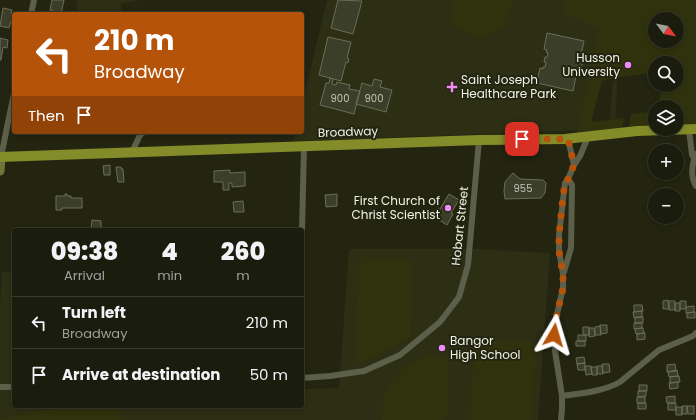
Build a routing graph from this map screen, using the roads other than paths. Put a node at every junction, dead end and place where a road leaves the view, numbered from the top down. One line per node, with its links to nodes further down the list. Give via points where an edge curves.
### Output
1 (34, 0): 2 (street)
2 (31, 12)
3 (12, 102): 12 (street)
4 (692, 130): 6 (main road, Broadway, via 637,131); 11 (street, via 692,155)
5 (141, 134): 10 (street)
6 (588, 137): 7 (main road, Broadway); 13 (street)
7 (568, 139): 8 (main road, Broadway); 13 (street)
8 (478, 140): 9 (main road, Broadway); 20 (street, Hobart Street, via 468,265 459,297 440,322 400,355 364,371)
9 (304, 147): 10 (main road, Broadway); 17 (street)
10 (132, 152): 12 (main road, Broadway)
11 (695, 156): 16 (street, via 692,172)
12 (0, 157): 14 (street)
13 (574, 165): 15 (street)
14 (0, 171)
15 (568, 179): 18 (street, via 565,183 559,235); 18 (street, via 572,185 571,248)
16 (696, 186)
17 (302, 228)
18 (563, 274): 23 (street, via 554,335)
19 (696, 333): 23 (street, via 660,350 616,384 599,390)
20 (304, 378)
21 (0, 387): 22 (street)
22 (12, 387)
23 (562, 396): 24 (street)
24 (561, 420)

